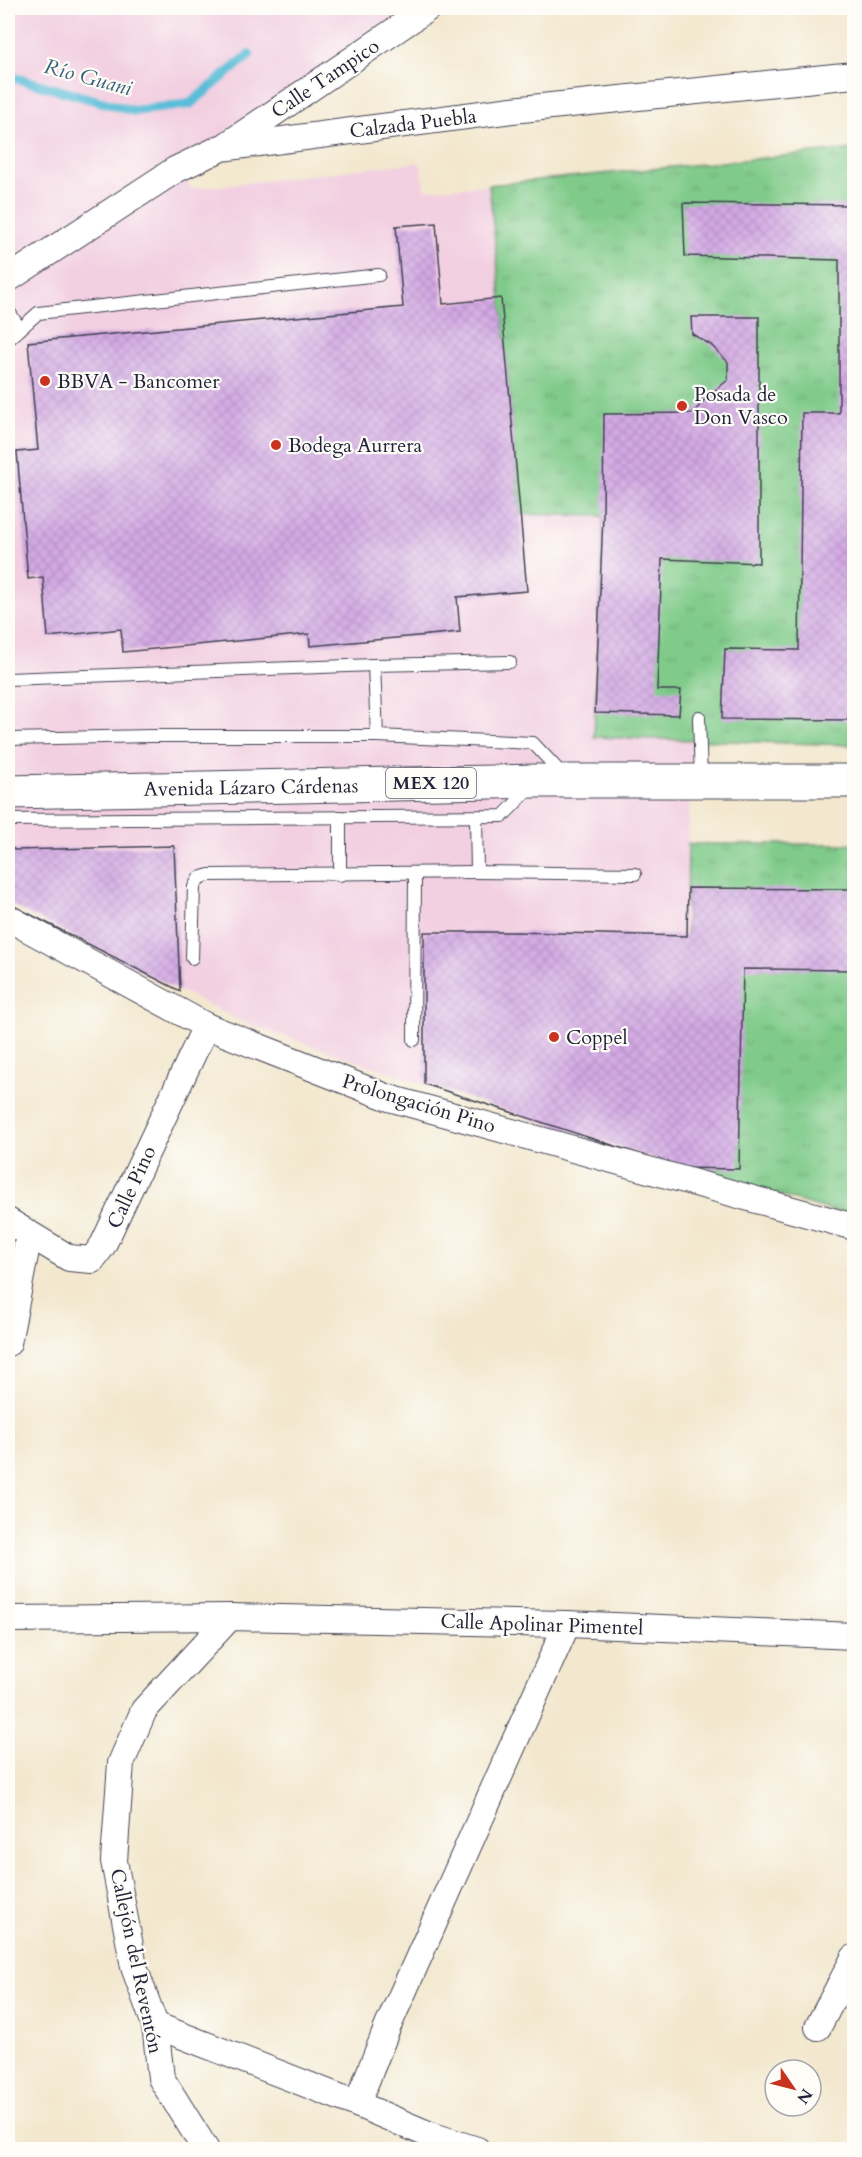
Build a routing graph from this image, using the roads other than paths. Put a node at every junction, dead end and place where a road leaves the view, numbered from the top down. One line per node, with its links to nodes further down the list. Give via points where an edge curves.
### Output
1 (428, 8): 3 (street, Calle Tampico)
2 (855, 75): 3 (street, Calzada Puebla, via 512,110)
3 (221, 148): 5 (street, Calzada Puebla, via 175,170)
4 (379, 275): 7 (lane, via 38,313)
5 (8, 279)
6 (8, 310): 7 (lane)
7 (20, 329): 8 (lane)
8 (8, 340)
9 (510, 662): 10 (lane)
10 (374, 665): 11 (lane); 13 (lane)
11 (8, 678)
12 (699, 717): 15 (lane)
13 (377, 736): 14 (lane); 18 (lane, via 533,742)
14 (8, 739)
15 (701, 780): 17 (main road, Avenida Lázaro Cárdenas / MEX 120); 18 (main road, Avenida Lázaro Cárdenas / MEX 120)
16 (536, 781): 18 (main road, Avenida Lázaro Cárdenas / MEX 120); 19 (main road, Avenida Lázaro Cárdenas / MEX 120); 21 (lane, via 503,816)
17 (855, 781)
18 (569, 782)
19 (8, 792)
20 (340, 817): 21 (lane); 22 (lane); 26 (lane)
21 (476, 817): 23 (lane)
22 (8, 820)
23 (477, 872): 24 (lane); 25 (lane)
24 (415, 873): 26 (lane); 30 (lane)
25 (635, 874)
26 (340, 875): 28 (lane, via 199,878 194,887)
27 (8, 918): 29 (street, Prolongación Pino)
28 (192, 958)
29 (206, 1026): 32 (street, Prolongación Pino, via 389,1098); 33 (street, Calle Pino, via 104,1245 92,1260 69,1258)
30 (414, 1040)
31 (8, 1221): 33 (street, Calle Pino)
32 (855, 1227)
33 (29, 1235): 34 (street)
34 (8, 1343)
35 (230, 1617): 36 (street, Calle Apolinar Pimentel); 37 (street, Calle Apolinar Pimentel); 40 (street, Callejón del Reventón, via 144,1710 121,1764 114,1861 135,1967)
36 (8, 1619)
37 (567, 1624): 38 (street, Calle Apolinar Pimentel); 42 (street)
38 (855, 1636)
39 (855, 1958): 41 (street)
40 (155, 2025): 42 (street); 44 (street, Callejón del Reventón, via 160,2078)
41 (818, 2027)
42 (357, 2104): 43 (street)
43 (428, 2142): 45 (street)
44 (206, 2150)
45 (477, 2150)

